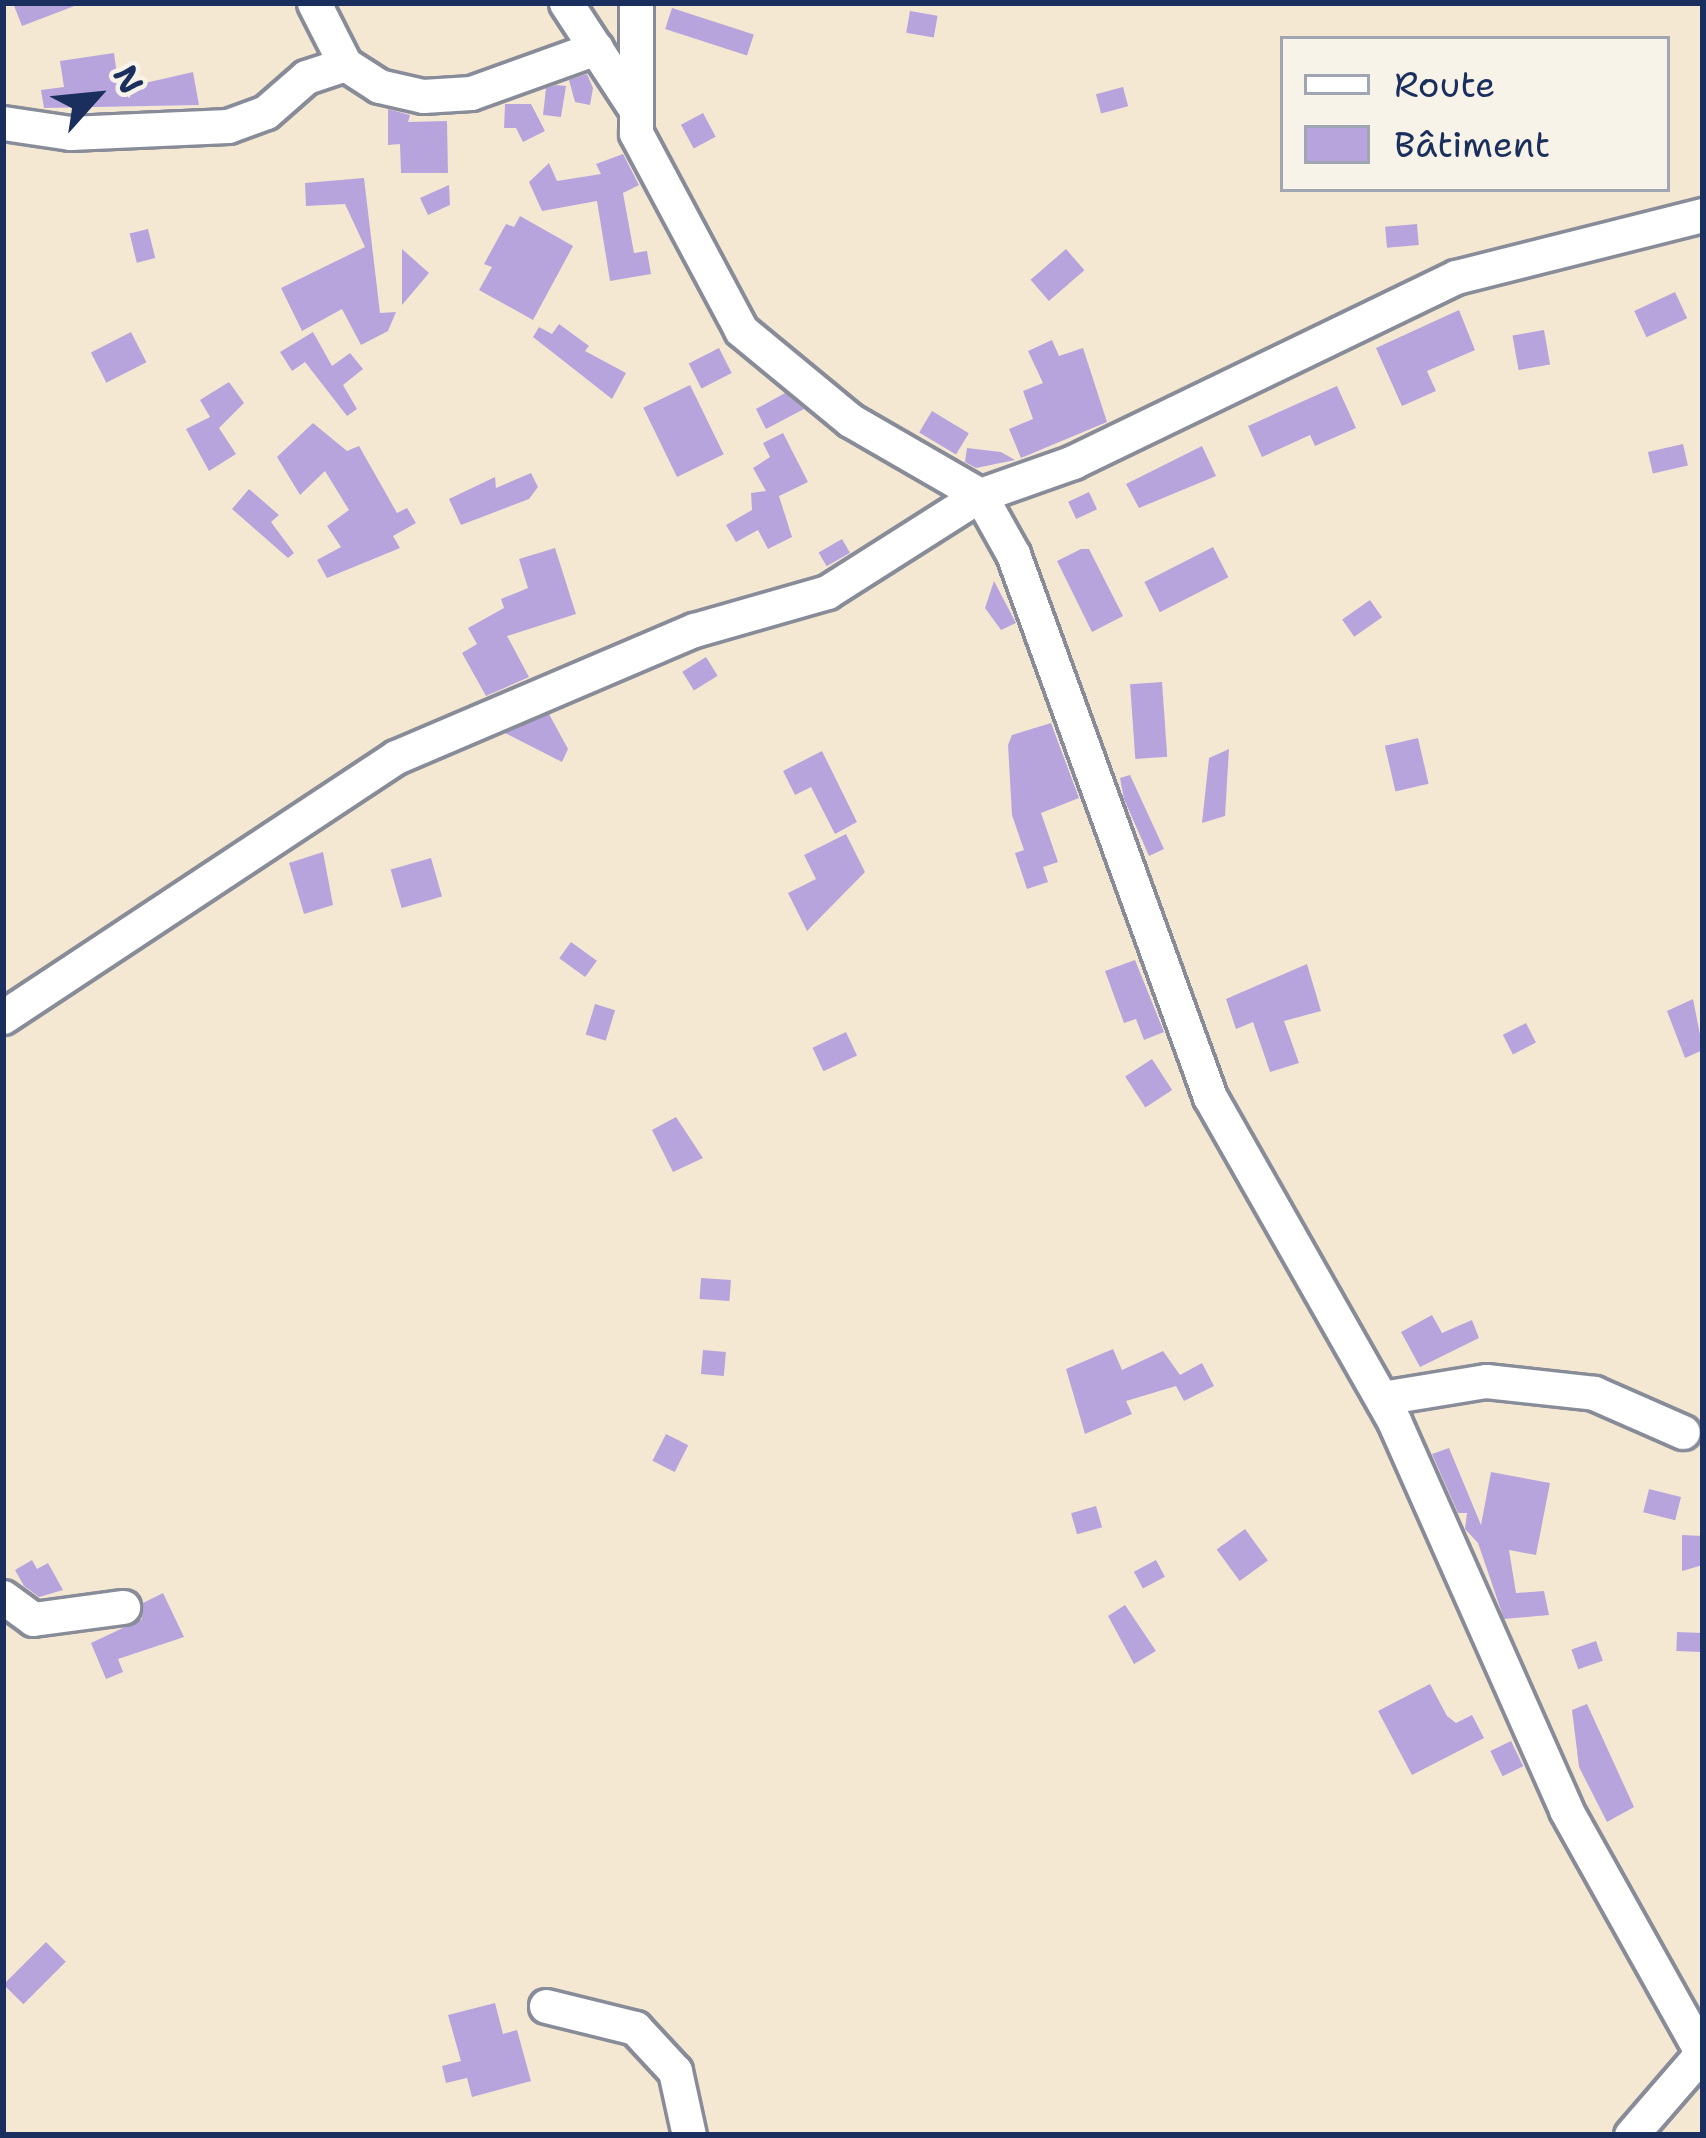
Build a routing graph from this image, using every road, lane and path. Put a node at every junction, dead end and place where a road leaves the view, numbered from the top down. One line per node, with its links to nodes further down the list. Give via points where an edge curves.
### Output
1 (314, 3): 5 (street)
2 (566, 3): 4 (street)
3 (636, 3): 6 (street)
4 (596, 48): 5 (street, via 471,94 379,86); 6 (street)
5 (345, 64): 7 (street, via 306,77 266,112 228,126 70,133)
6 (635, 108): 9 (street, via 635,133 741,330 850,421)
7 (3, 123)
8 (1703, 215): 9 (street, via 1456,277 1073,462)
9 (980, 495): 10 (street, via 827,592 694,630 396,757); 11 (street, via 1013,554 1210,1096)
10 (3, 1017)
11 (1382, 1398): 12 (street, via 1486,1381 1594,1393); 16 (street, via 1565,1810)
12 (1683, 1432)
13 (3, 1597): 14 (street, via 33,1619)
14 (123, 1607)
15 (546, 2006): 17 (street, via 635,2028 674,2071)
16 (1703, 2054): 18 (street)
17 (689, 2135)
18 (1631, 2135)

